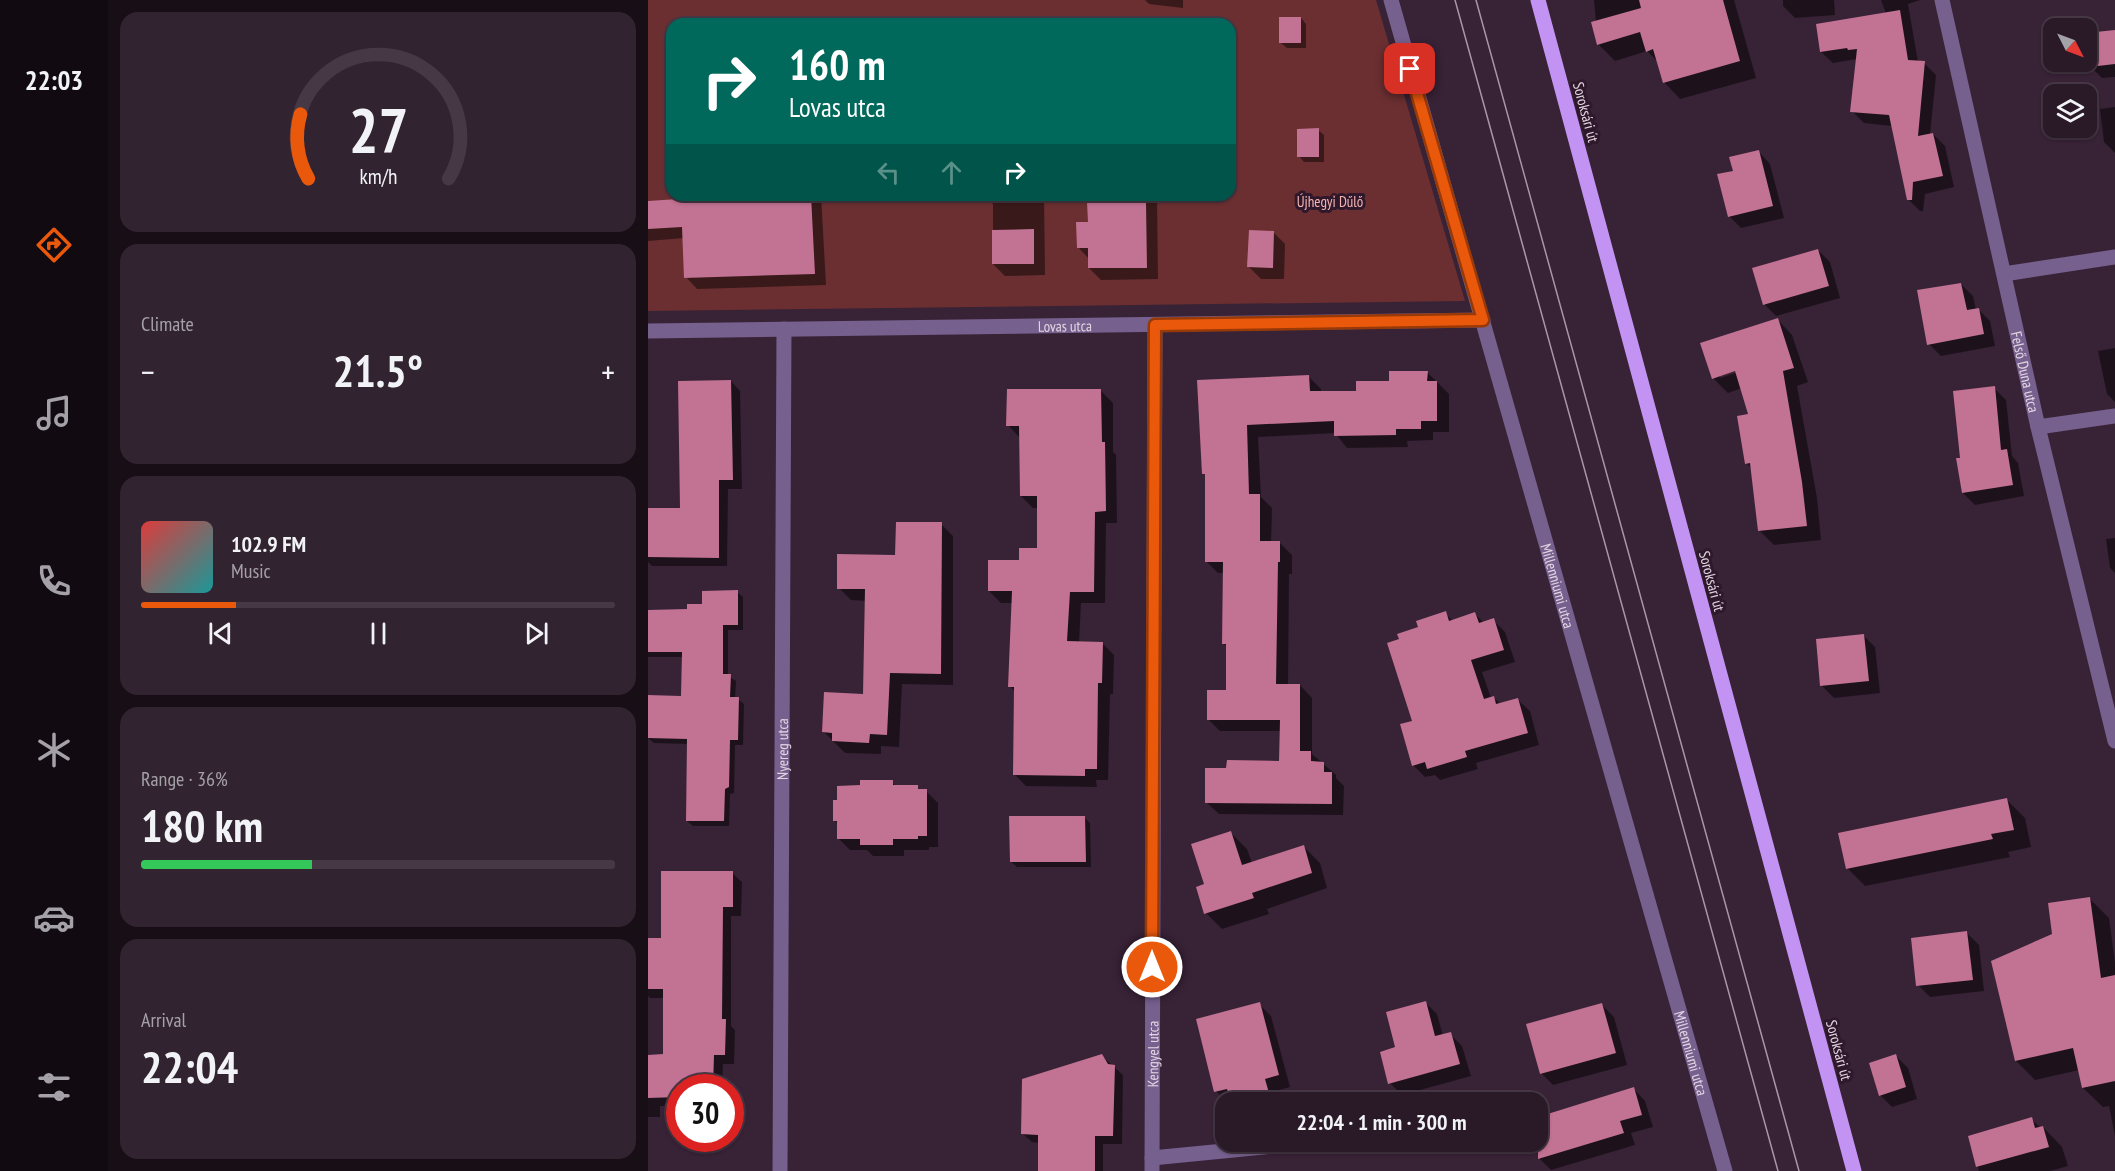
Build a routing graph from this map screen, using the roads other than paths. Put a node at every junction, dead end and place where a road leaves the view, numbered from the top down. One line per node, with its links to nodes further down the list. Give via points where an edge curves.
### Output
1 (1391, 0): 6 (street, Millenniumi utca)
2 (1538, 0): 17 (main road, Soroksári út)
3 (1942, 0): 5 (street, Felső Duna utca)
4 (2115, 257): 5 (street)
5 (2004, 274): 11 (street, Felső Duna utca)
6 (1483, 320): 7 (street, Lovas utca); 16 (street, Millenniumi utca)
7 (1155, 325): 8 (street, Lovas utca); 14 (street, Kengyel utca)
8 (784, 329): 9 (street, Lovas utca); 15 (street, Nyereg utca)
9 (648, 331)
10 (2115, 416): 11 (street)
11 (2038, 427): 12 (street, Felső Duna utca)
12 (2115, 741)
13 (1241, 1152): 14 (street)
14 (1152, 1164)
15 (780, 1171)
16 (1725, 1171)
17 (1854, 1171)

